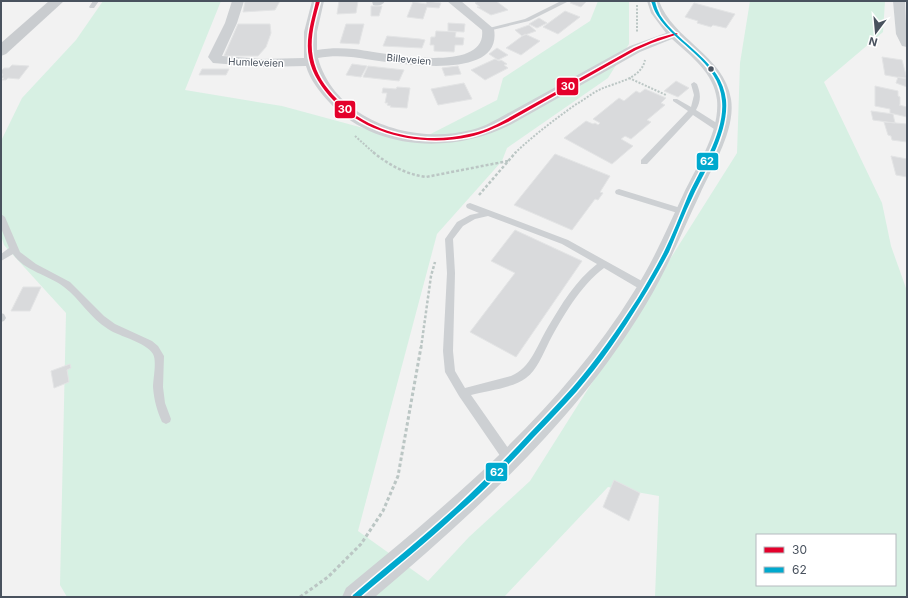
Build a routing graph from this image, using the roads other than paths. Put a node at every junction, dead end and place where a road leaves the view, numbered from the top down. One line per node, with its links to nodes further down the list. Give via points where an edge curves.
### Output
1 (57, 1): 13 (main road)
2 (96, 1): 9 (lane)
3 (238, 1): 14 (street, Humleveien, via 216,54 218,60 261,63)
4 (318, 1): 14 (street, via 309,40)
5 (453, 1): 10 (street)
6 (653, 1): 11 (street, via 658,14)
7 (899, 1): 12 (street, via 902,34)
8 (564, 2): 10 (lane, via 527,20)
9 (92, 7)
10 (488, 29): 14 (street, Billeveien, via 484,48 471,57 452,62 338,52)
11 (676, 34): 14 (street, via 648,42 505,122 480,133 437,139 408,137 358,119 321,84); 18 (street, via 714,72 720,84 724,102)
12 (907, 43)
13 (1, 51)
14 (311, 58)
15 (694, 84): 17 (lane, via 698,93)
16 (675, 100): 17 (lane)
17 (692, 111): 18 (lane); 19 (lane)
18 (720, 129): 22 (street)
19 (644, 162)
20 (619, 192): 22 (lane)
21 (470, 206): 23 (lane)
22 (684, 212): 28 (street)
23 (489, 213): 27 (lane, via 565,242); 29 (lane, via 460,224 450,239 450,372)
24 (1, 217): 25 (lane)
25 (14, 249): 26 (lane); 30 (lane, via 33,266 66,284 112,327 155,349 159,356 160,403)
26 (1, 258)
27 (604, 264): 28 (lane); 29 (lane, via 590,274 579,287 529,370 512,380)
28 (646, 288): 31 (street, via 587,374)
29 (462, 392): 31 (lane)
30 (166, 419)
31 (509, 459): 32 (street, via 480,488)
32 (355, 597)

